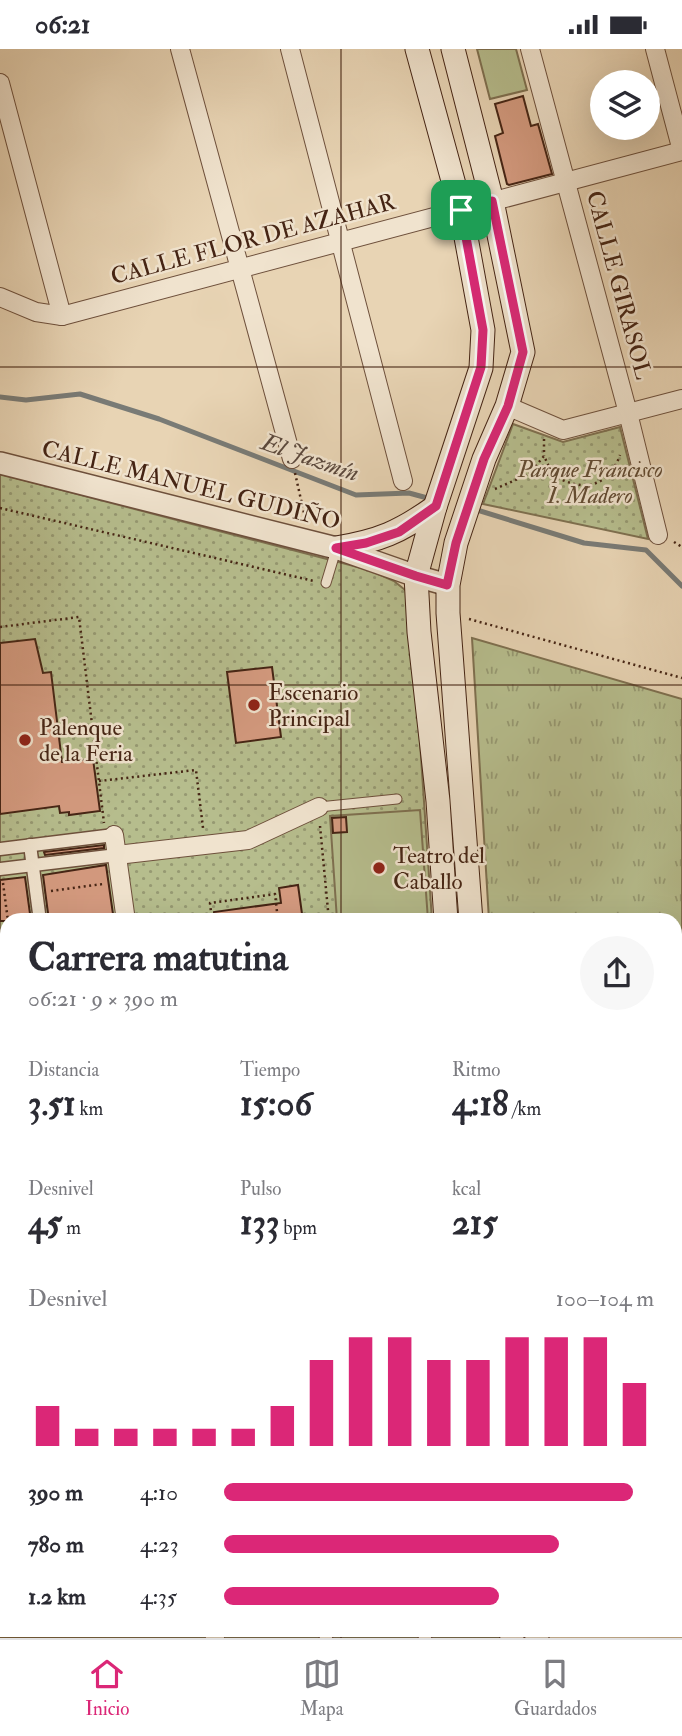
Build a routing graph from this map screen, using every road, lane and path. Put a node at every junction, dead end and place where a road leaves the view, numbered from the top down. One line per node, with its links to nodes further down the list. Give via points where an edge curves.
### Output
1 (180, 49): 13 (street)
2 (290, 49): 12 (street)
3 (416, 49): 11 (main road)
4 (453, 49): 10 (main road)
5 (530, 49): 9 (street, CALLE GIRASOL)
6 (655, 49): 8 (street)
7 (0, 83): 15 (street)
8 (682, 151): 9 (street, CALLE FLOR DE AZAHAR)
9 (566, 182): 10 (street, CALLE FLOR DE AZAHAR); 18 (street, CALLE GIRASOL)
10 (492, 201): 11 (street, CALLE FLOR DE AZAHAR); 17 (main road, via 523,352)
11 (461, 210): 12 (street, CALLE FLOR DE AZAHAR); 28 (main road, via 483,330 481,367)
12 (341, 241): 13 (street, CALLE FLOR DE AZAHAR); 26 (street)
13 (240, 268): 15 (street, CALLE FLOR DE AZAHAR); 22 (street)
14 (0, 297): 15 (street, CALLE FLOR DE AZAHAR, via 36,312)
15 (62, 316)
16 (682, 399): 18 (street)
17 (508, 406): 18 (street, via 563,430); 29 (main road, via 484,459)
18 (628, 413): 31 (street, CALLE GIRASOL)
19 (544, 439): 21 (path)
20 (622, 449): 25 (path, via 605,479 570,486)
21 (544, 456): 24 (path); 25 (path)
22 (292, 460)
23 (0, 463): 32 (street, CALLE MANUEL GUDIÑO)
24 (529, 474): 25 (path); 29 (path)
25 (553, 475)
26 (403, 481)
27 (298, 484): 32 (path)
28 (438, 501): 33 (main road, via 399,532); 34 (main road)
29 (473, 503): 36 (main road, via 456,543)
30 (0, 507): 35 (path)
31 (659, 535)
32 (311, 542): 33 (street, CALLE MANUEL GUDIÑO)
33 (336, 548): 34 (street, CALLE MANUEL GUDIÑO); 35 (lane)
34 (416, 576): 36 (street, CALLE MANUEL GUDIÑO); 58 (main road)
35 (326, 583)
36 (447, 585): 37 (main road)
37 (448, 613): 39 (path); 59 (main road)
38 (0, 627): 40 (path, via 79,617)
39 (682, 678)
40 (99, 781): 43 (path); 45 (path, via 196,770)
41 (397, 799): 42 (lane)
42 (319, 807): 45 (street, via 248,840); 57 (path)
43 (110, 835): 44 (street); 47 (street)
44 (30, 845): 46 (street); 48 (street)
45 (205, 845): 47 (street)
46 (0, 849)
47 (117, 855): 48 (street); 50 (street)
48 (33, 866): 49 (street); 51 (street)
49 (1, 869): 52 (path)
50 (120, 882): 51 (path); 54 (street)
51 (36, 892): 53 (street)
52 (7, 913)
53 (39, 913)
54 (124, 913)
55 (211, 913): 56 (path, via 210,903 275,894)
56 (277, 913)
57 (327, 913)
58 (445, 913)
59 (470, 913)

